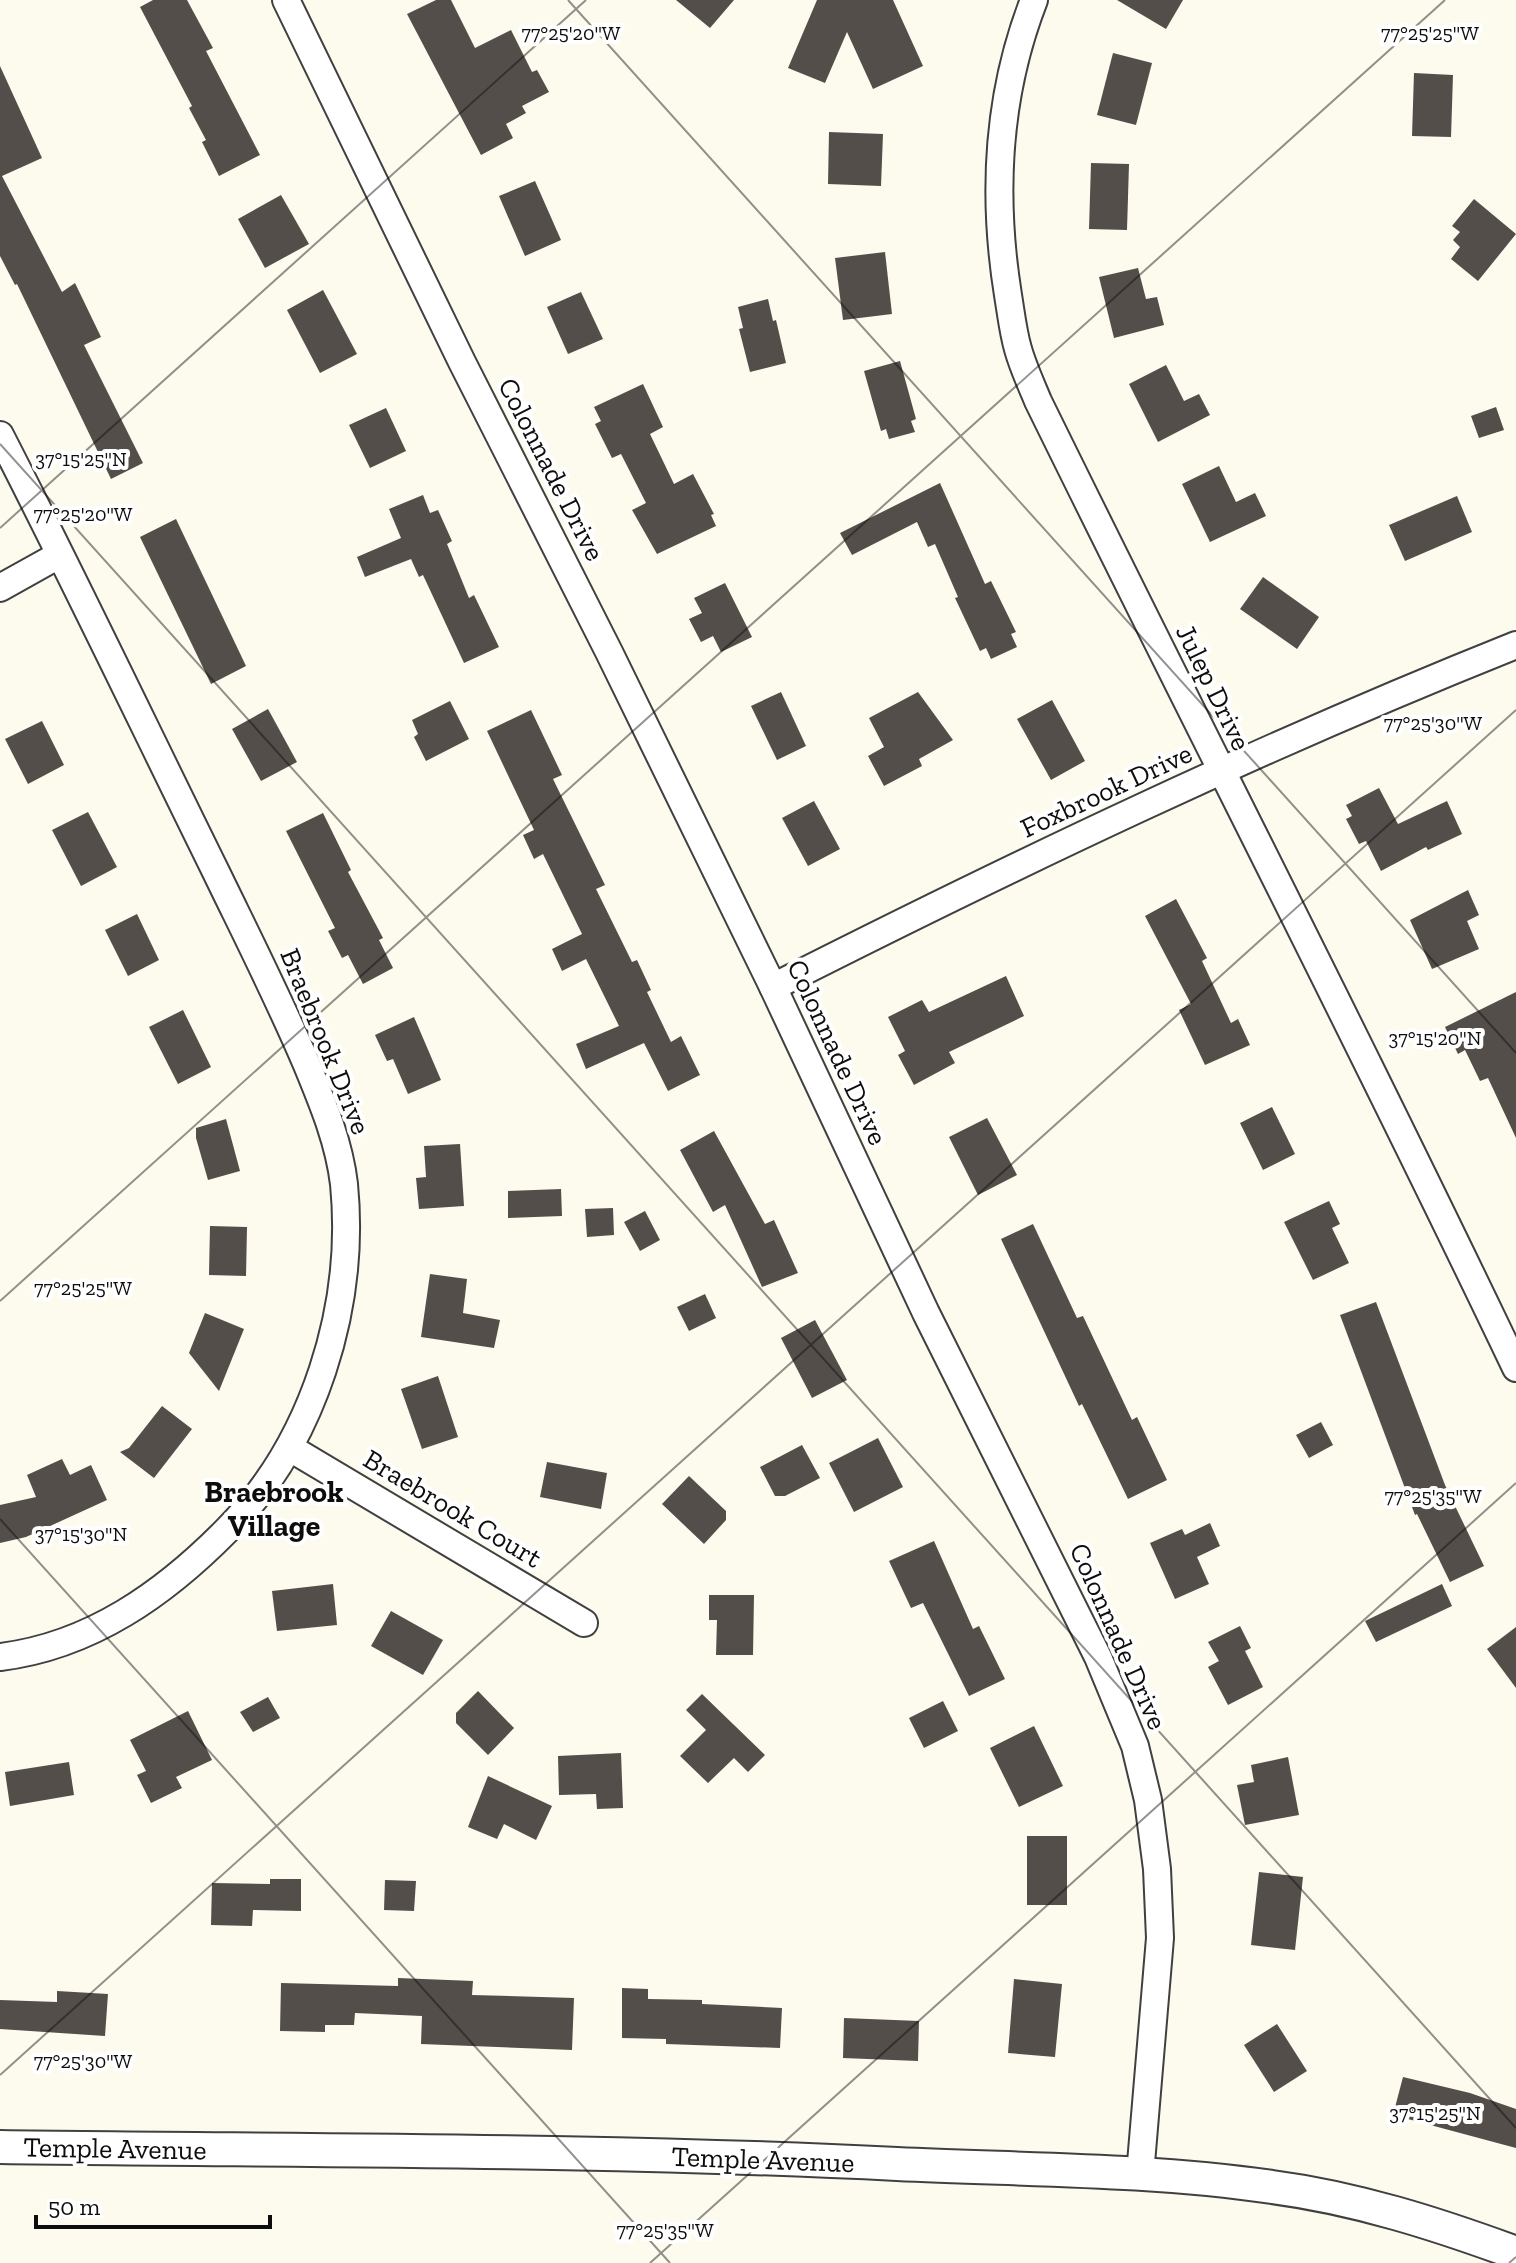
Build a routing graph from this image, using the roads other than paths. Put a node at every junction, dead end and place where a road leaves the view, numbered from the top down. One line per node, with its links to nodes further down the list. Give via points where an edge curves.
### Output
1 (286, 0): 8 (street, Colonnade Drive)
2 (1034, 0): 7 (street, Julep Drive, via 1010,80 998,183 1017,347 1038,401)
3 (0, 435): 4 (street, Braebrook Drive)
4 (59, 555): 5 (street); 10 (street, Braebrook Drive, via 281,1005 334,1135 344,1196 342,1279 332,1341)
5 (0, 588)
6 (1516, 645): 7 (street, Foxbrook Drive)
7 (1220, 772): 8 (street, Foxbrook Drive); 9 (street, Julep Drive)
8 (773, 987): 14 (street, Colonnade Drive, via 926,1313 1098,1657 1135,1746 1148,1800 1160,1938)
9 (1516, 1368)
10 (290, 1448): 11 (street, Braebrook Court); 12 (street, Braebrook Drive, via 241,1516 162,1590 69,1639)
11 (584, 1623)
12 (0, 1657)
13 (0, 2147): 14 (street, Temple Avenue, via 758,2157)
14 (1140, 2175): 15 (street, Temple Avenue, via 1273,2187 1359,2203)
15 (1516, 2253)

